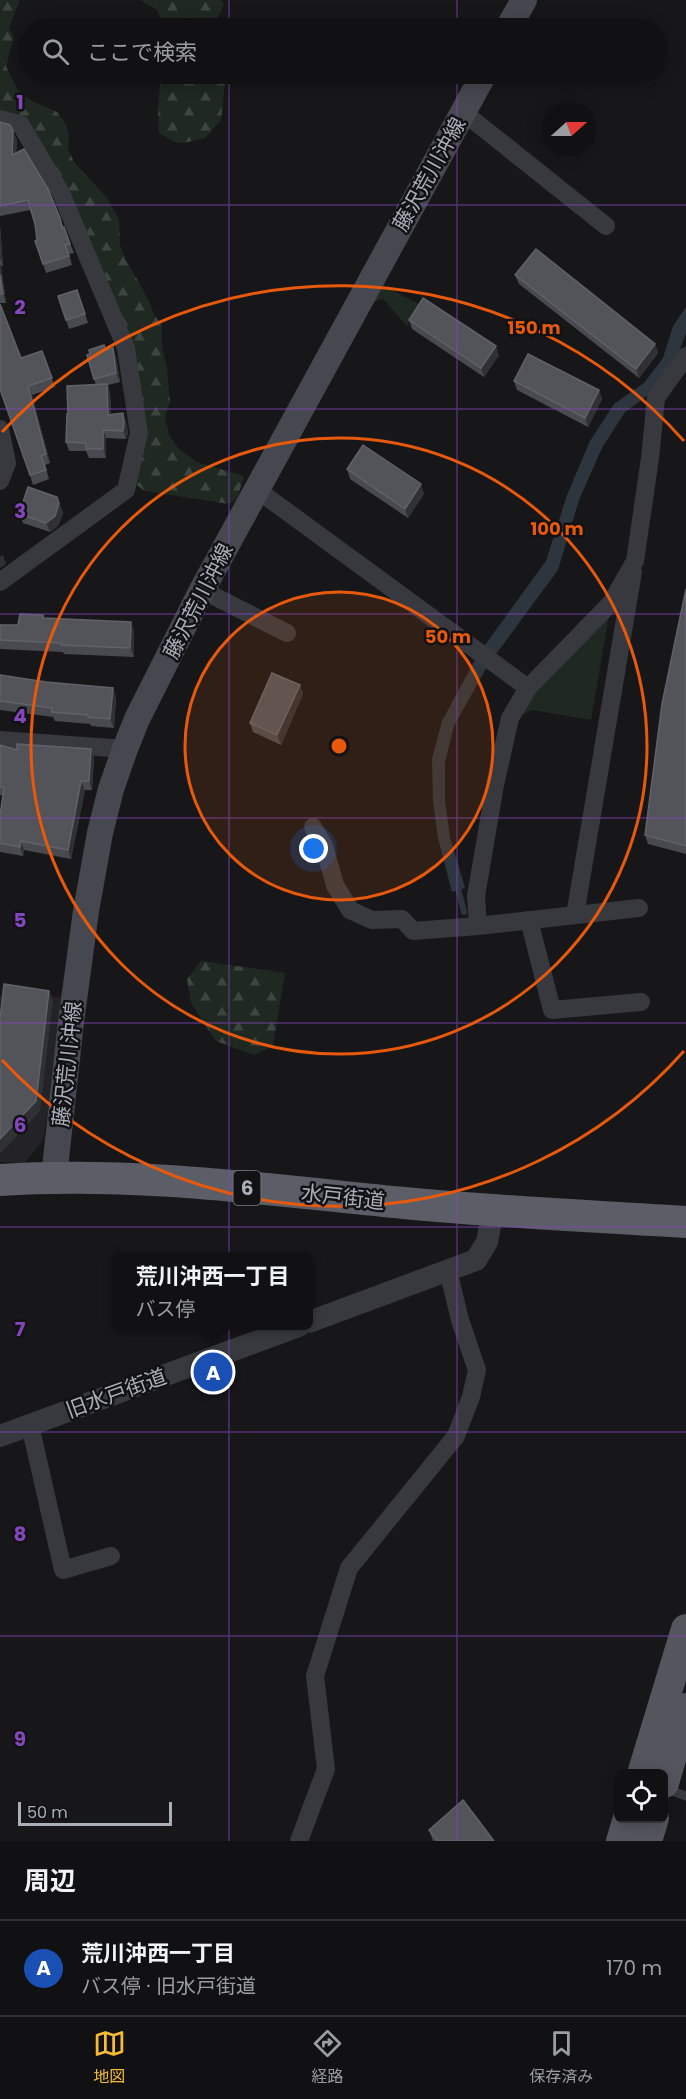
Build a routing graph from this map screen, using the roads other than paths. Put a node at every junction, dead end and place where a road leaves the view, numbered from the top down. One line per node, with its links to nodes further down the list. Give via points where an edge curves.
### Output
1 (524, 0): 2 (main road)
2 (514, 18)
3 (478, 84): 4 (main road, 藤沢荒川沖線)
4 (463, 112): 6 (street); 10 (main road, 藤沢荒川沖線)
5 (0, 119): 12 (street, via 21,125 62,193 126,348 139,433 126,490)
6 (606, 226)
7 (686, 356): 11 (street, via 656,398)
8 (0, 429): 9 (street, via 6,464)
9 (0, 481)
10 (256, 489): 13 (main road, 藤沢荒川沖線); 15 (street)
11 (635, 561): 15 (street, via 611,603); 20 (street)
12 (0, 582)
13 (202, 590): 14 (street); 17 (main road, 藤沢荒川沖線)
14 (287, 633)
15 (528, 688): 22 (street, via 510,718 500,763 477,896)
16 (0, 740): 17 (street)
17 (125, 749): 24 (main road, 藤沢荒川沖線, via 100,833 86,911)
18 (313, 827): 22 (street, via 324,846 335,885 350,910 372,920 402,920 413,931)
19 (639, 908): 20 (street)
20 (575, 915): 21 (street)
21 (529, 920): 22 (street); 23 (street, via 552,1010)
22 (477, 926)
23 (641, 1002)
24 (54, 1177): 25 (highway, 水戸街道 / 6); 26 (highway, 水戸街道 / 6, via 186,1183)
25 (0, 1180)
26 (493, 1210): 27 (highway, 水戸街道 / 6); 28 (street, via 487,1242 476,1260)
27 (686, 1222)
28 (448, 1270): 29 (street); 42 (street, via 477,1370 471,1397 456,1436 349,1568 315,1676 326,1769)
29 (313, 1321)
30 (288, 1330): 31 (street, 旧水戸街道)
31 (30, 1425): 32 (street, 旧水戸街道); 33 (street, via 63,1570)
32 (0, 1436)
33 (111, 1556)
34 (686, 1629): 36 (main road)
35 (686, 1708): 37 (main road)
36 (643, 1769)
37 (668, 1769)
38 (668, 1790): 39 (lane)
39 (686, 1796)
40 (626, 1823): 43 (main road)
41 (652, 1823): 44 (main road)
42 (299, 1841)
43 (621, 1841)
44 (647, 1841)

